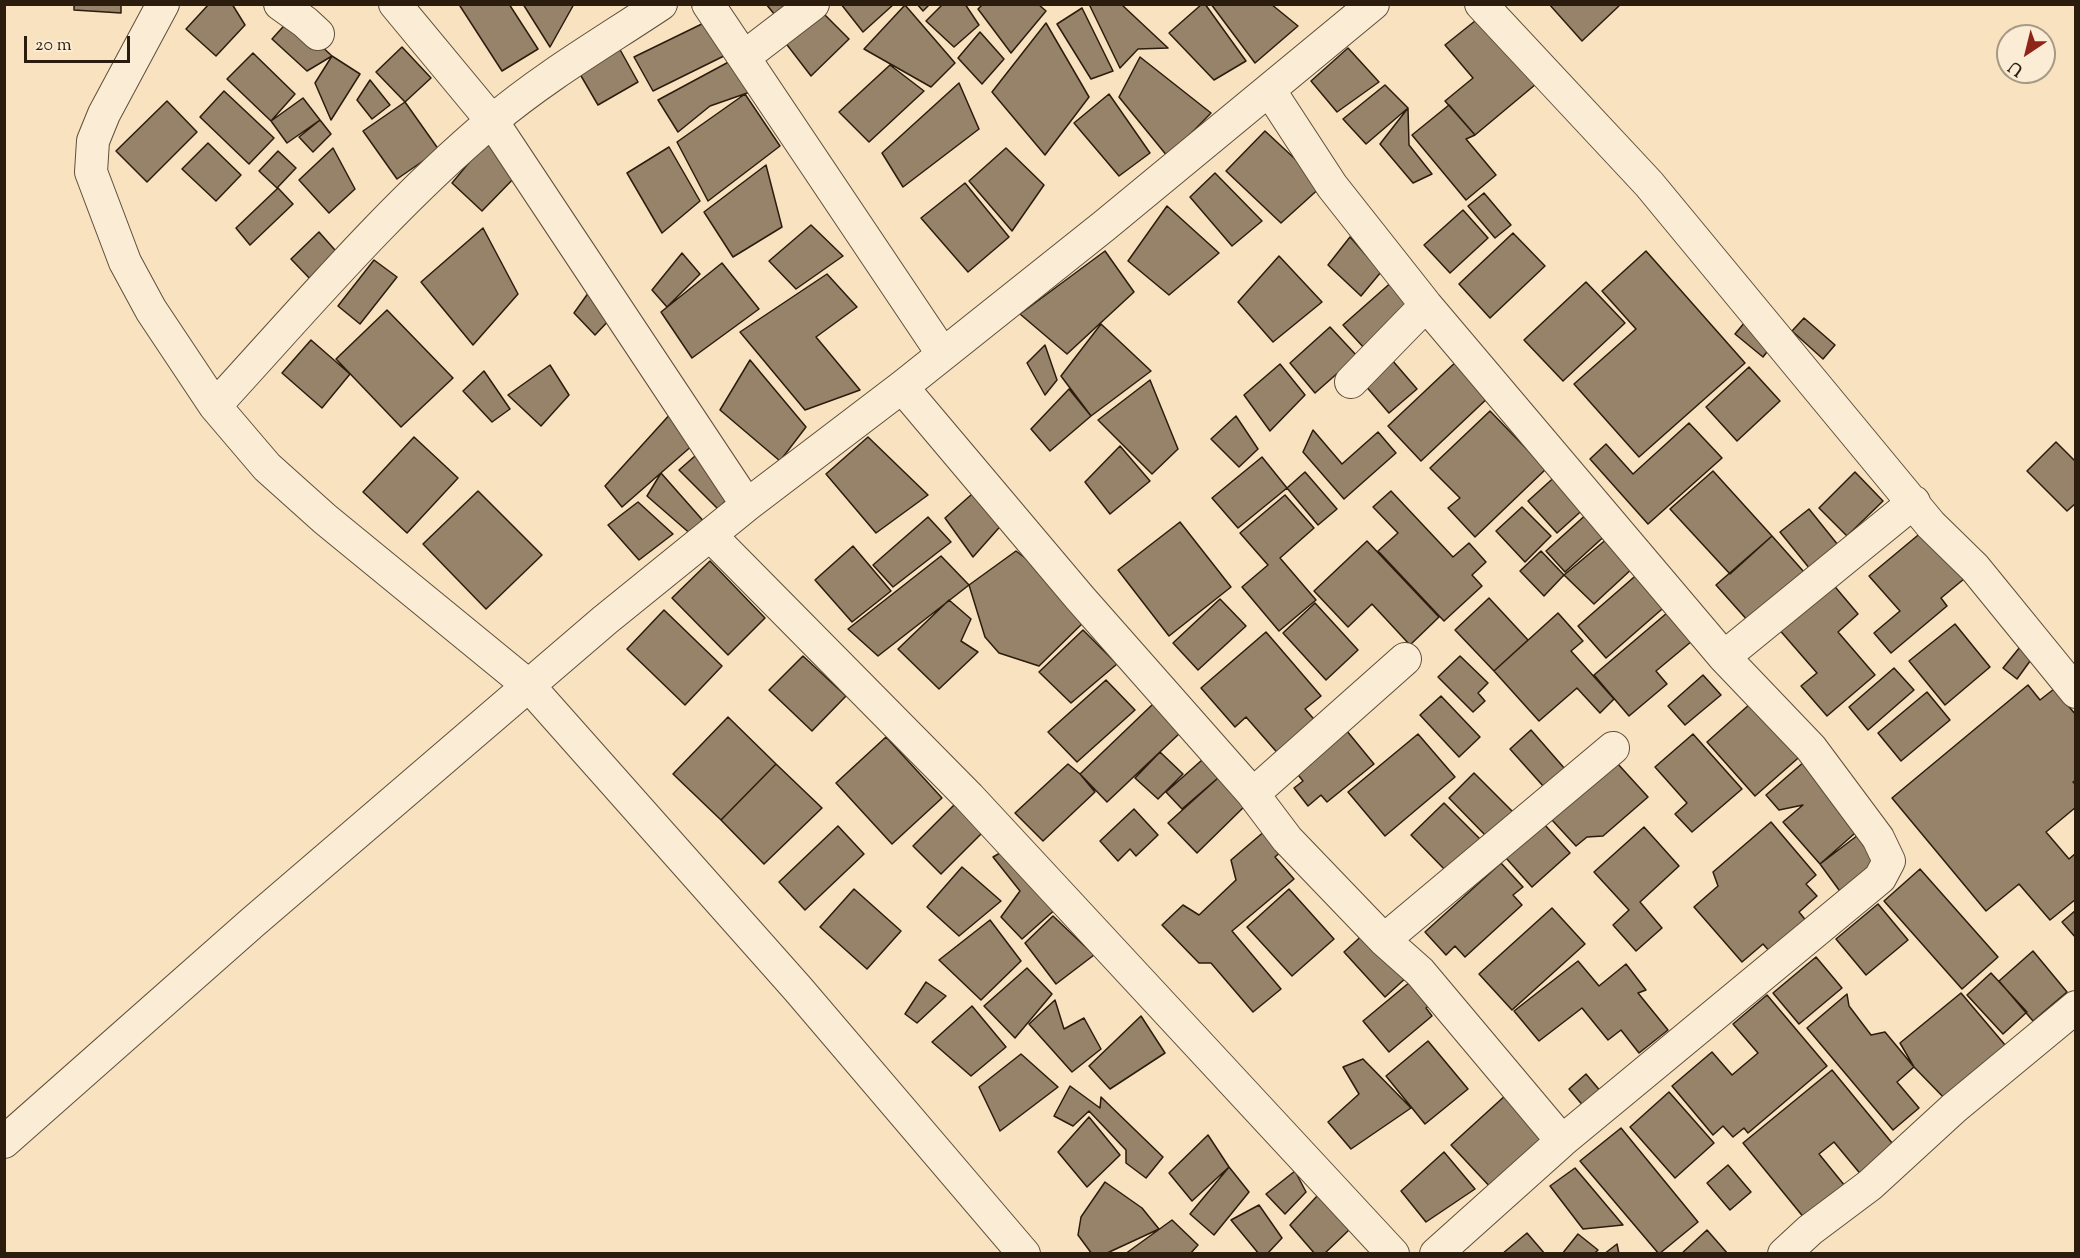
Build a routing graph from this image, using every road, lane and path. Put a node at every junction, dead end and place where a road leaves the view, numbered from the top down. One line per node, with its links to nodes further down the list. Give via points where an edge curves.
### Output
1 (163, 4): 17 (street, via 104,114 93,141 92,172 125,262 151,310)
2 (280, 4): 9 (street)
3 (395, 4): 12 (street)
4 (661, 4): 12 (street)
5 (708, 4): 10 (street)
6 (813, 4): 10 (street)
7 (1373, 4): 11 (street)
8 (1481, 4): 18 (street, via 1649,184)
9 (318, 34)
10 (744, 57): 14 (street)
11 (1270, 91): 13 (street, via 1332,186); 14 (street)
12 (492, 121): 17 (street, via 385,222); 19 (street)
13 (1426, 305): 15 (street); 21 (street)
14 (942, 353): 16 (street)
15 (1351, 382)
16 (902, 387): 19 (street); 26 (street, via 1080,598)
17 (215, 406): 23 (street, via 267,467 316,511)
18 (1914, 501): 21 (street); 24 (street, via 1931,525 1975,568)
19 (747, 505): 20 (street)
20 (711, 536): 23 (street); 32 (street, via 969,797)
21 (1724, 657): 30 (street, via 1811,748 1878,838 1889,861 1880,878)
22 (1405, 658): 26 (street)
23 (529, 686): 29 (street); 31 (street, via 798,989)
24 (2076, 692)
25 (1612, 748): 27 (street)
26 (1253, 794): 27 (street, via 1287,839)
27 (1384, 940): 30 (street, via 1433,987)
28 (2076, 1007): 34 (street)
29 (4, 1142)
30 (1562, 1142): 33 (street)
31 (1024, 1254)
32 (1393, 1254)
33 (1436, 1254)
34 (1784, 1254)

